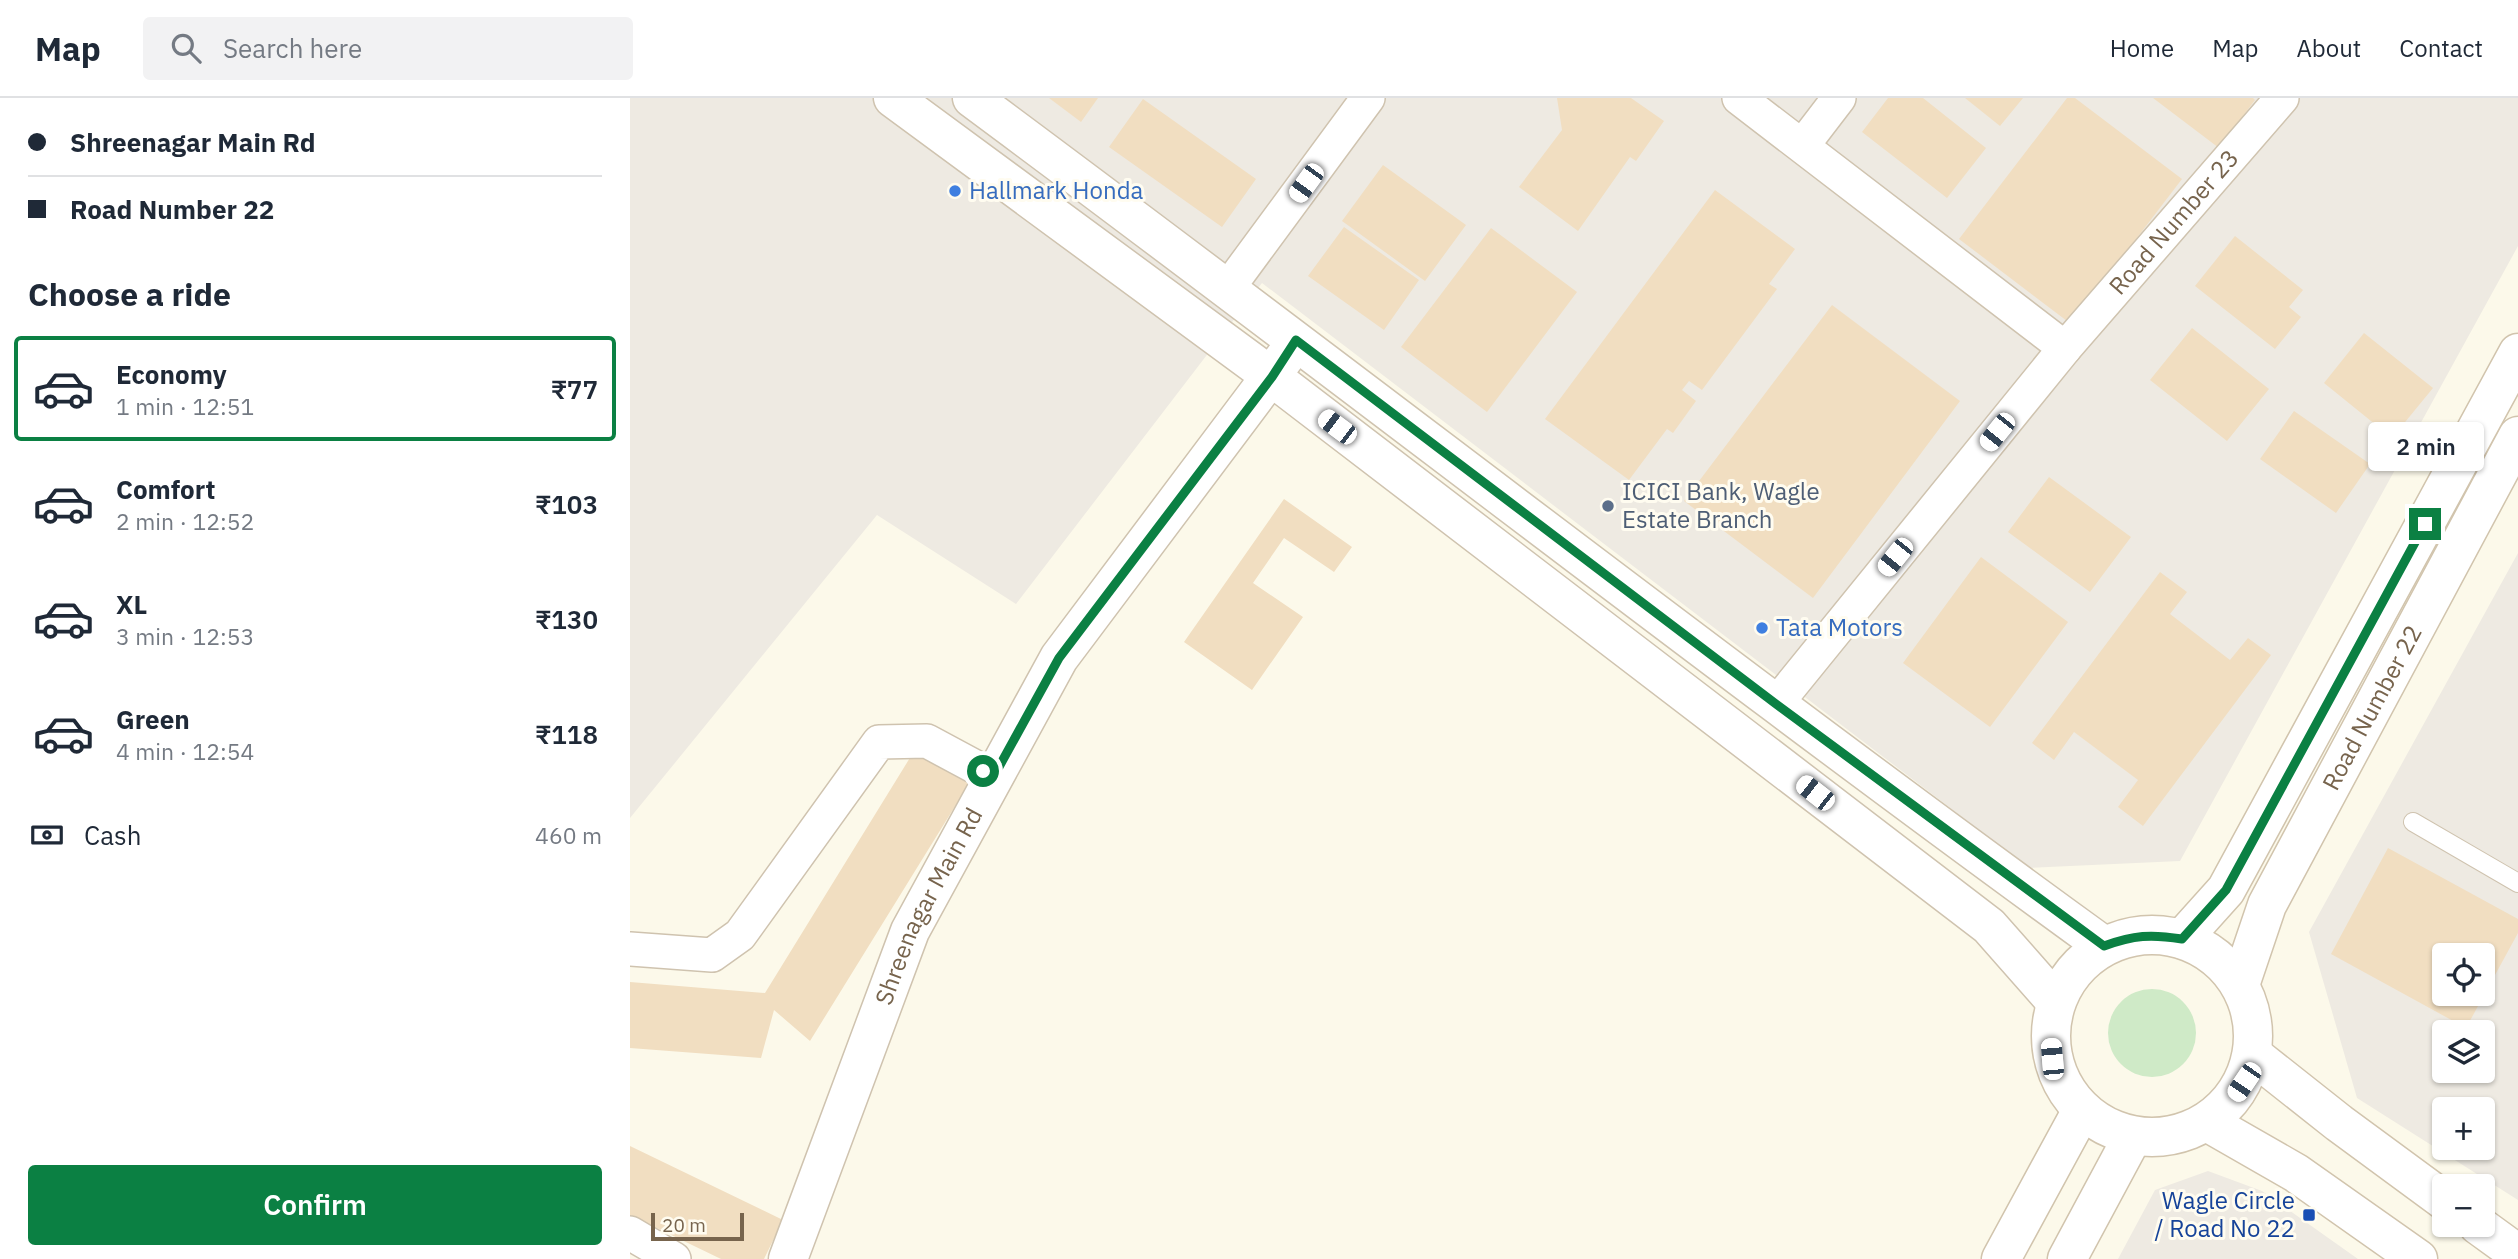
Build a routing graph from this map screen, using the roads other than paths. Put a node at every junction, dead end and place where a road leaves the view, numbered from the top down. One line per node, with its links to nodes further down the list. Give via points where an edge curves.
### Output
1 (894, 98): 12 (street)
2 (972, 98): 8 (street)
3 (1368, 98): 8 (street)
4 (1739, 98): 7 (street)
5 (1839, 98): 7 (street)
6 (2283, 98): 10 (street, Road Number 23)
7 (1803, 145): 10 (street)
8 (1228, 288): 9 (street)
9 (1296, 340): 12 (street, Shreenagar Main Rd); 14 (street)
10 (2065, 348): 14 (street, Road Number 23)
11 (2518, 354): 18 (street, Road Number 22, via 2226,890)
12 (1272, 377): 15 (street, Shreenagar Main Rd, via 1059,658); 22 (street, via 1989,926)
13 (2518, 436): 21 (street, Road Number 22, via 2267,905)
14 (1776, 704): 19 (street)
15 (994, 776): 20 (street, via 927,741 879,742 740,935 712,955); 32 (street, Shreenagar Main Rd, via 910,931)
16 (2413, 822): 17 (lane)
17 (2518, 883)
18 (2182, 939): 19 (street, via 2156,934); 21 (street, via 2205,949)
19 (2104, 946): 22 (street, via 2083,960)
20 (630, 950)
21 (2240, 985): 23 (street, via 2254,1031)
22 (2056, 1002): 24 (street, via 2050,1030 2052,1059 2063,1087)
23 (2253, 1055): 25 (street, via 2244,1082 2228,1105); 27 (street)
24 (2082, 1110): 26 (street, via 2106,1127); 33 (street)
25 (2207, 1122): 26 (street, via 2172,1136); 35 (street, via 2296,1173)
26 (2133, 1136): 34 (street)
27 (2432, 1191)
28 (630, 1233): 31 (street)
29 (2495, 1237): 30 (street)
30 (2518, 1254)
31 (674, 1259)
32 (788, 1259)
33 (2001, 1259)
34 (2067, 1259)
35 (2418, 1259)

